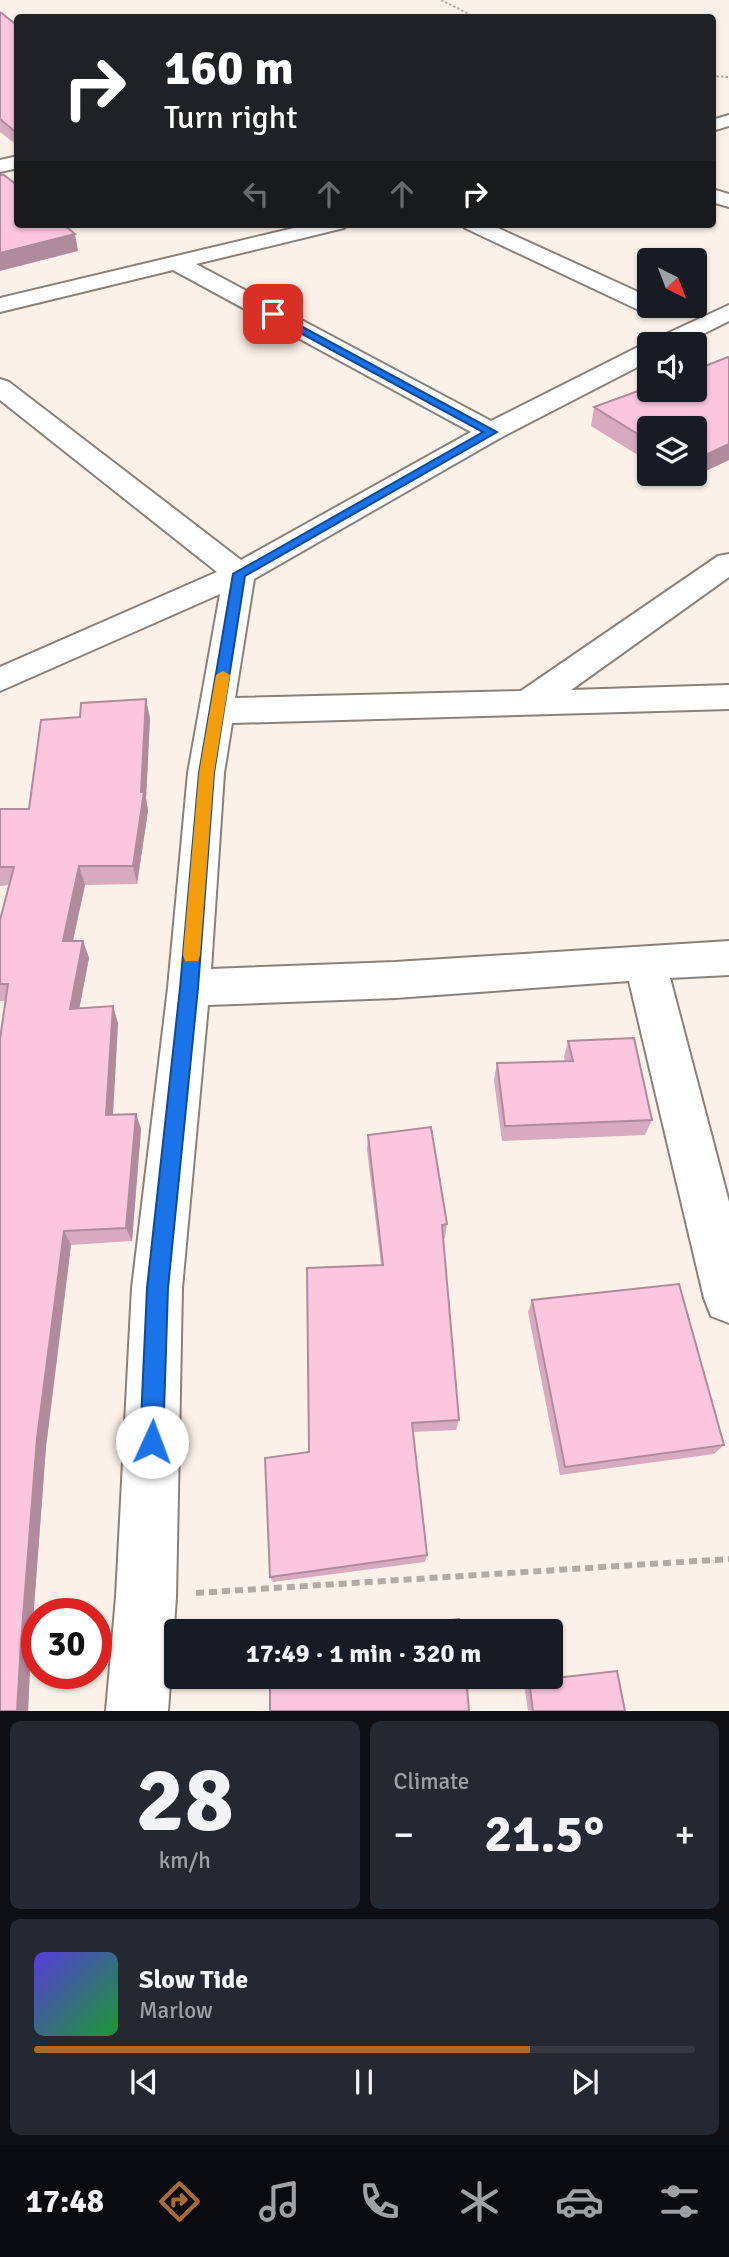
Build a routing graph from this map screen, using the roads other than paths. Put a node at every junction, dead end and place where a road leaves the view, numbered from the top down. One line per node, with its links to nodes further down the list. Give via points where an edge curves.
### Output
1 (320, 228): 3 (street)
2 (481, 228): 4 (street)
3 (175, 262): 5 (street); 12 (street)
4 (637, 300)
5 (0, 305)
6 (729, 312): 8 (street)
7 (676, 318): 8 (street)
8 (696, 327): 9 (street)
9 (687, 332)
10 (637, 357): 12 (street)
11 (0, 387): 14 (street)
12 (491, 432): 14 (street)
13 (729, 563): 17 (street)
14 (239, 574): 15 (street); 18 (street)
15 (0, 680)
16 (729, 697): 17 (street)
17 (528, 703): 18 (street)
18 (217, 711): 21 (street, via 206,773)
19 (729, 958): 20 (street)
20 (645, 962): 21 (street, via 395,980); 22 (street)
21 (189, 988): 23 (street, via 157,1288 146,1597)
22 (729, 1298)
23 (137, 1711)

